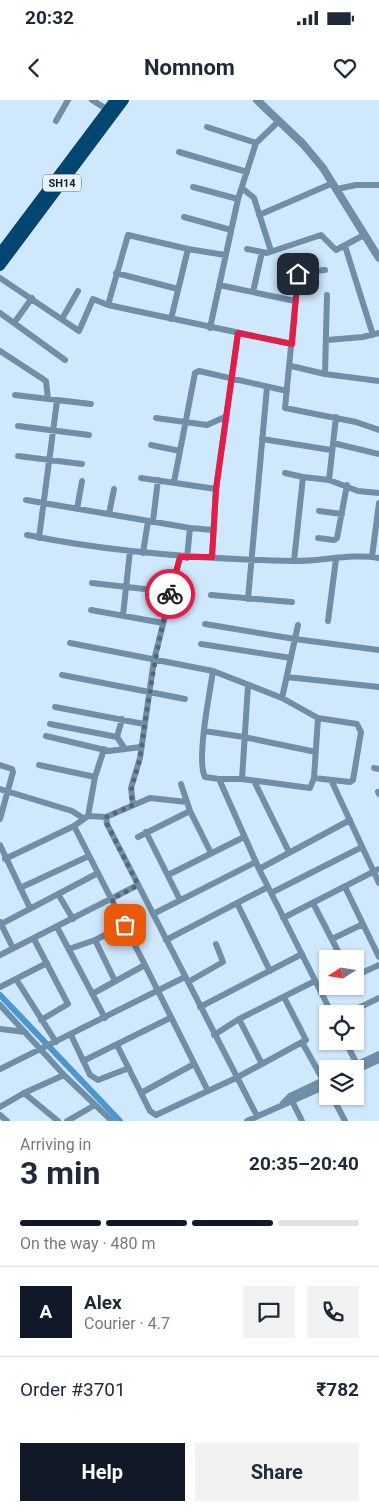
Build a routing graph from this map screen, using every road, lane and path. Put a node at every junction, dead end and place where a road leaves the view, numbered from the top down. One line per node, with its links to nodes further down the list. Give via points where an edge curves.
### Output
1 (68, 100): 7 (street)
2 (92, 100): 6 (street)
3 (115, 100): 6 (main road, SH14)
4 (124, 100): 30 (main road, SH14)
5 (257, 100): 8 (street)
6 (108, 110): 27 (main road, SH14)
7 (56, 121)
8 (278, 122): 10 (street); 14 (street, via 303,144)
9 (207, 127): 10 (street)
10 (256, 143): 12 (street)
11 (179, 152): 12 (street)
12 (247, 172): 16 (street)
13 (379, 185): 14 (street)
14 (335, 186): 18 (street); 21 (street)
15 (193, 187): 17 (street)
16 (242, 188): 17 (street); 18 (street, via 254,198)
17 (238, 199): 20 (street)
18 (259, 215): 25 (street)
19 (184, 217): 20 (street)
20 (231, 230): 28 (street)
21 (364, 235): 22 (street); 29 (street)
22 (345, 246): 25 (street, via 336,250 321,235); 48 (street)
23 (188, 249): 28 (street); 32 (street, via 130,234); 35 (street)
24 (247, 249): 26 (street)
25 (271, 251): 26 (street)
26 (262, 252): 37 (street)
27 (0, 253)
28 (225, 255): 34 (street)
29 (379, 258)
30 (0, 266)
31 (325, 270): 40 (street, via 298,274)
32 (116, 273): 35 (street); 41 (street)
33 (2, 279): 39 (street)
34 (219, 286): 37 (street); 46 (street)
35 (178, 289): 44 (street)
36 (78, 291): 43 (street)
37 (253, 292): 40 (street)
38 (327, 294): 49 (street)
39 (32, 298): 43 (street); 45 (street)
40 (295, 301): 50 (street)
41 (108, 305): 43 (street, via 92,299 79,331); 44 (street)
42 (0, 314): 45 (street)
43 (62, 319)
44 (172, 319): 46 (street)
45 (14, 323): 52 (street)
46 (210, 328): 47 (street)
47 (238, 333): 50 (street); 55 (street)
48 (376, 334): 49 (street)
49 (327, 340): 54 (street)
50 (292, 344): 53 (street)
51 (0, 351): 60 (street, via 45,379)
52 (65, 360)
53 (291, 366): 54 (street); 58 (street)
54 (325, 374): 56 (street)
55 (231, 378): 57 (street); 63 (street); 66 (street, via 199,371 195,373)
56 (379, 381)
57 (267, 387): 58 (street); 71 (street)
58 (287, 391): 64 (street, via 285,408)
59 (15, 395): 60 (street)
60 (48, 399): 61 (street)
61 (57, 400): 62 (street); 68 (street)
62 (91, 404)
63 (226, 417): 66 (street, via 207,425); 88 (street)
64 (336, 417): 69 (street); 73 (street)
65 (156, 418): 66 (street)
66 (186, 423): 74 (street)
67 (18, 426): 68 (street)
68 (55, 430): 70 (street); 77 (street)
69 (379, 430)
70 (89, 435)
71 (262, 439): 73 (street); 109 (street)
72 (151, 445): 74 (street)
73 (332, 447): 75 (street); 83 (street)
74 (180, 450): 85 (street)
75 (379, 454)
76 (18, 456): 77 (street)
77 (50, 460): 78 (street); 91 (street)
78 (82, 464)
79 (285, 473): 80 (street)
80 (303, 477): 83 (street); 111 (street)
81 (141, 478): 82 (street)
82 (158, 480): 85 (street); 97 (street)
83 (329, 480): 86 (street)
84 (82, 481): 93 (street)
85 (174, 482): 88 (street)
86 (347, 485): 89 (street, via 358,491); 96 (street)
87 (114, 489): 95 (street)
88 (216, 489): 99 (street)
89 (379, 493)
90 (26, 500): 91 (street)
91 (44, 503): 93 (street); 101 (street)
92 (379, 504): 107 (street)
93 (77, 509): 95 (street)
94 (319, 511): 96 (street)
95 (109, 514): 97 (street)
96 (342, 514): 102 (street, via 336,539)
97 (150, 521): 98 (street); 104 (street)
98 (190, 528): 99 (street); 108 (street)
99 (213, 530): 106 (street)
100 (27, 535): 101 (street)
101 (39, 538): 103 (street)
102 (318, 538)
103 (130, 551): 104 (street); 113 (street)
104 (143, 553): 105 (street)
105 (180, 557): 108 (street); 121 (street)
106 (212, 557): 108 (street); 109 (street)
107 (376, 557): 110 (street)
108 (187, 558)
109 (252, 559): 111 (street); 116 (street)
110 (336, 559): 111 (street); 120 (street)
111 (294, 562)
112 (92, 583): 113 (street)
113 (126, 586): 114 (street); 119 (street)
114 (154, 590)
115 (211, 595): 116 (street)
116 (248, 599): 117 (street)
117 (292, 602)
118 (91, 610): 119 (street)
119 (123, 615): 121 (street)
120 (328, 621)
121 (162, 622): 129 (street)
122 (205, 624): 124 (street)
123 (298, 625): 124 (street)
124 (295, 640): 127 (street); 128 (street)
125 (70, 644): 129 (street)
126 (201, 644): 128 (street)
127 (379, 650)
128 (291, 658): 132 (street)
129 (154, 660): 130 (street); 135 (street)
130 (213, 671): 133 (street); 143 (street)
131 (62, 675): 135 (street)
132 (287, 677): 134 (street); 136 (street)
133 (248, 686): 136 (street); 145 (street)
134 (379, 687)
135 (150, 691): 137 (street); 142 (street)
136 (282, 698): 139 (street)
137 (185, 699)
138 (55, 707): 140 (street)
139 (318, 718): 150 (street); 158 (street, via 357,724 361,732 352,780)
140 (122, 719): 142 (street); 146 (street)
141 (50, 724): 146 (street)
142 (144, 724): 147 (street)
143 (204, 731): 145 (street); 155 (street, via 203,775)
144 (46, 736): 148 (street)
145 (244, 737): 150 (street); 156 (street)
146 (117, 738): 149 (street)
147 (141, 747): 149 (street); 163 (street, via 131,788)
148 (104, 749): 149 (street); 153 (street)
149 (124, 749)
150 (316, 752): 154 (street)
151 (0, 765): 161 (street, via 13,770)
152 (39, 765): 153 (street)
153 (95, 777): 165 (street)
154 (314, 778): 157 (street, via 310,788); 158 (street)
155 (219, 779): 156 (street); 172 (street)
156 (242, 779): 157 (street)
157 (254, 781): 175 (street)
158 (332, 782): 168 (street)
159 (181, 784): 162 (street)
160 (0, 789): 161 (street)
161 (9, 791): 165 (street); 167 (street)
162 (187, 802): 163 (street, via 150,798); 164 (street)
163 (133, 805): 166 (street)
164 (190, 811): 170 (street); 176 (street)
165 (86, 817): 166 (street); 169 (street)
166 (106, 817): 184 (street)
167 (0, 819)
168 (350, 820): 174 (street); 175 (street)
169 (74, 826): 177 (street); 178 (street)
170 (146, 832): 171 (street); 182 (street)
171 (138, 837)
172 (244, 837): 176 (street); 179 (street)
173 (0, 845): 178 (street)
174 (362, 847): 180 (street); 187 (street)
175 (289, 852): 179 (street)
176 (211, 853): 182 (street)
177 (89, 856): 181 (street); 186 (street)
178 (6, 859): 186 (street)
179 (257, 866): 187 (street); 190 (street)
180 (376, 871): 183 (street); 185 (street)
181 (98, 873): 188 (street); 189 (street)
182 (168, 875): 190 (street)
183 (379, 883)
184 (138, 885): 189 (street); 194 (street)
185 (345, 887): 192 (street); 198 (street)
186 (20, 888): 193 (street)
187 (269, 890): 191 (street); 195 (street)
188 (58, 894): 193 (street); 196 (street)
189 (112, 899): 196 (street); 199 (street)
190 (180, 900): 194 (street)
191 (237, 903): 203 (street); 215 (street)
192 (313, 903): 195 (street); 204 (street)
193 (30, 908): 197 (street)
194 (152, 914): 203 (street)
195 (284, 918): 209 (street)
196 (73, 919): 200 (street)
197 (0, 923): 206 (street)
198 (363, 924): 204 (street); 211 (street)
199 (125, 925): 202 (street); 213 (street)
200 (57, 928): 201 (street); 207 (street)
201 (34, 939): 206 (street); 212 (street)
202 (95, 940): 207 (street); 220 (street)
203 (166, 940): 218 (street)
204 (332, 940): 208 (street)
205 (216, 944): 218 (street, via 223,962)
206 (13, 948): 210 (street)
207 (68, 949): 224 (street)
208 (337, 950)
209 (302, 954): 215 (street); 219 (street)
210 (0, 955)
211 (379, 957)
212 (46, 963): 217 (street); 233 (street, via 68,1004)
213 (145, 965): 220 (street); 223 (street)
214 (379, 965): 216 (street)
215 (270, 971): 229 (street)
216 (364, 972)
217 (16, 979): 221 (street); 233 (street)
218 (186, 979): 223 (street); 229 (street)
219 (315, 980): 222 (street); 225 (street)
220 (115, 981): 224 (street)
221 (0, 987)
222 (319, 989)
223 (156, 992): 230 (street); 231 (street)
224 (92, 994): 230 (street)
225 (284, 996): 232 (street); 239 (street, via 306,1040)
226 (379, 998): 227 (street)
227 (364, 1005)
228 (0, 1006): 235 (street)
229 (200, 1007): 237 (street)
230 (104, 1018): 236 (street)
231 (170, 1018): 240 (street); 248 (street)
232 (239, 1019): 237 (street); 249 (street)
233 (41, 1020): 238 (street)
234 (0, 1029): 235 (street)
235 (25, 1032): 241 (street)
236 (70, 1035): 238 (street); 244 (street)
237 (214, 1035): 255 (street)
238 (55, 1042): 241 (street)
239 (302, 1042): 249 (street); 253 (street)
240 (117, 1045): 244 (street); 251 (street)
241 (44, 1048): 247 (street); 254 (street)
242 (379, 1054): 246 (street)
243 (379, 1060): 250 (street)
244 (83, 1061): 251 (street, via 90,1075 98,1080)
245 (0, 1063): 247 (street)
246 (364, 1063)
247 (8, 1064): 252 (street)
248 (194, 1064): 258 (street); 260 (street)
249 (262, 1064): 255 (street)
250 (364, 1065)
251 (129, 1068): 260 (street)
252 (0, 1069)
253 (319, 1071)
254 (64, 1075): 259 (street); 263 (street)
255 (236, 1078): 258 (street); 267 (street)
256 (319, 1086): 262 (street, via 290,1096)
257 (319, 1087): 261 (street)
258 (208, 1091): 260 (street, via 156,1115)
259 (24, 1093): 265 (street); 269 (street)
260 (141, 1093)
261 (292, 1101): 262 (street); 273 (street)
262 (282, 1104): 267 (street)
263 (95, 1105): 270 (street); 271 (street)
264 (337, 1105): 274 (street)
265 (0, 1107)
266 (0, 1115): 268 (street)
267 (256, 1116): 272 (street)
268 (7, 1121)
269 (58, 1121)
270 (67, 1121)
271 (112, 1121)
272 (248, 1121)
273 (302, 1121)
274 (345, 1121)

